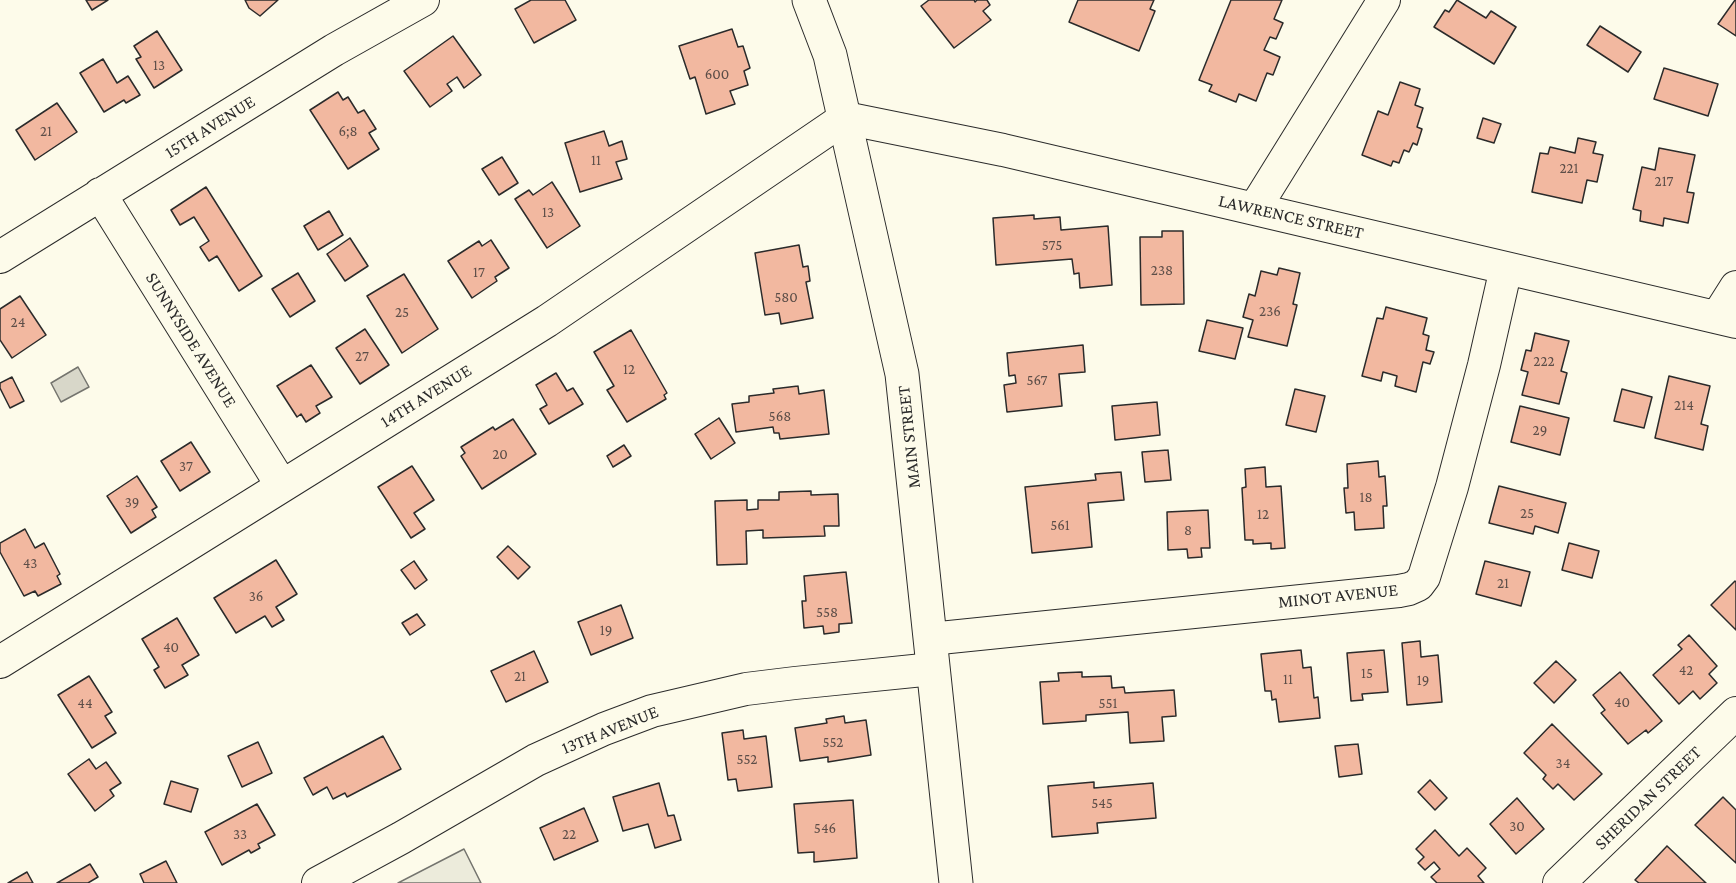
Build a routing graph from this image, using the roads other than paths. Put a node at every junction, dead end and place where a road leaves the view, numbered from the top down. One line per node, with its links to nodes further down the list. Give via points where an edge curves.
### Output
1 (423, 0): 5 (street, 15TH AVENUE)
2 (809, 0): 4 (main road, MAIN STREET, via 830,55)
3 (1384, 0): 6 (street)
4 (845, 118): 6 (street, LAWRENCE STREET); 11 (street, 14TH AVENUE, via 547,321); 12 (main road, MAIN STREET, via 902,374)
5 (100, 194): 7 (street, 15TH AVENUE); 11 (street, SUNNYSIDE AVENUE)
6 (1255, 208): 8 (street, LAWRENCE STREET)
7 (0, 257)
8 (1506, 268): 10 (street, LAWRENCE STREET); 12 (street, MINOT AVENUE, via 1452,488 1424,577 1418,585 1399,591)
9 (1736, 287): 10 (street)
10 (1726, 320)
11 (282, 486): 13 (street, 14TH AVENUE)
12 (932, 654): 15 (street, 13TH AVENUE, via 652,711 536,760); 16 (main road, MAIN STREET)
13 (0, 662)
14 (1736, 713): 17 (street, SHERIDAN STREET)
15 (318, 883)
16 (956, 883)
17 (1559, 883)

